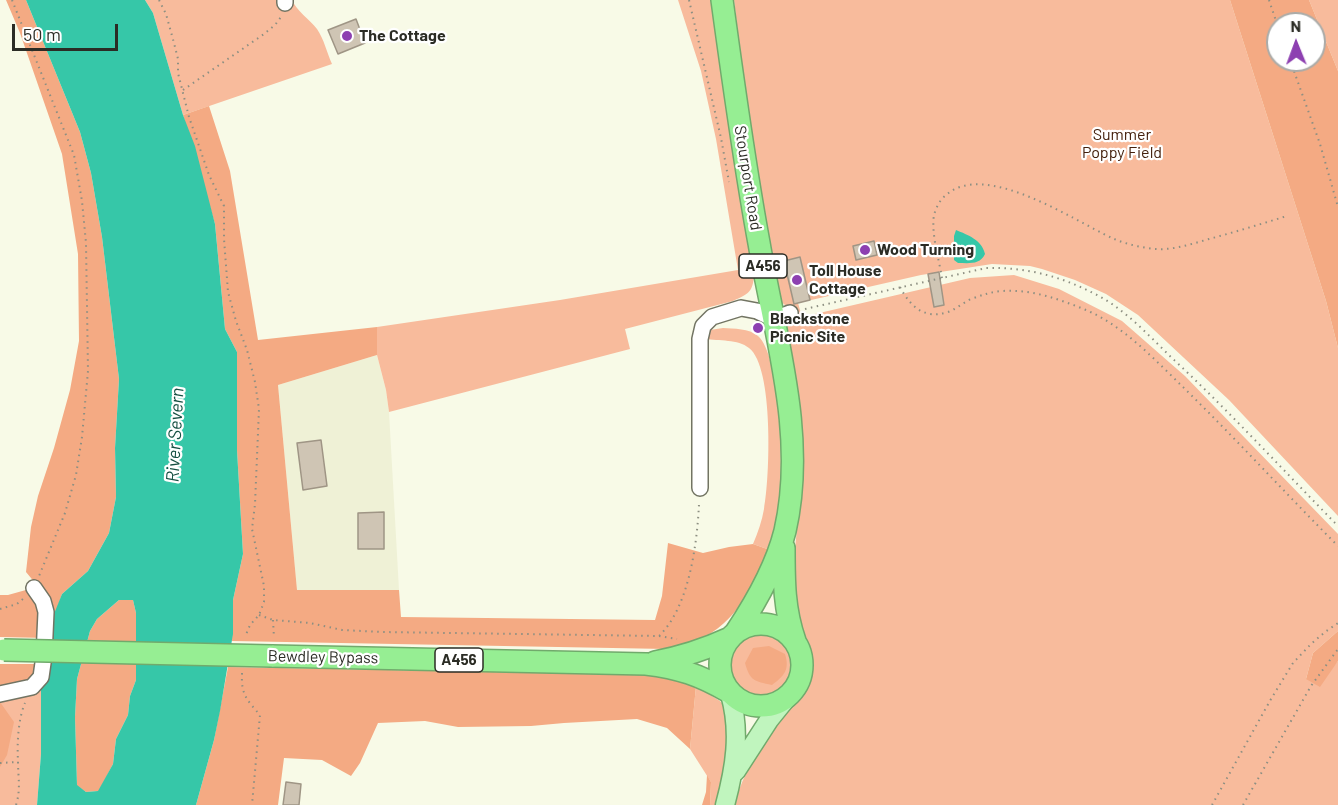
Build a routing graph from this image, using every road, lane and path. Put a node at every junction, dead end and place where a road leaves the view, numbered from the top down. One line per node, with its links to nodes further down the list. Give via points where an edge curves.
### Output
1 (12, 0): 18 (path, via 74,155 86,243 88,371 82,438 65,513)
2 (159, 0): 6 (path, via 174,43)
3 (722, 0): 10 (highway, Stourport Road / A456, via 742,150)
4 (285, 2): 6 (path, via 275,25)
5 (1294, 72): 7 (path)
6 (183, 90): 20 (path, via 209,175 225,206 228,292 255,382 259,409 252,530 264,586)
7 (1338, 207)
8 (1287, 216): 9 (path, via 1172,249 1149,249 1111,237 995,185 958,186 940,200 934,213)
9 (942, 278): 11 (path); 15 (path, via 986,268 1025,270 1065,281 1112,304 1203,387)
10 (767, 285): 12 (lane, via 757,299); 13 (highway, Stourport Road / A456)
11 (900, 287): 13 (path); 17 (path, via 915,308 932,314 948,312 988,293 1005,291 1047,296 1091,312 1158,363)
12 (741, 308): 13 (lane); 14 (lane, via 712,316 703,326 700,339)
13 (782, 316): 16 (highway, Stourport Road / A456, via 792,441)
14 (700, 488): 21 (path, via 698,531 682,602 668,628 658,636 382,632)
15 (1338, 526)
16 (784, 533): 23 (highway, Stourport Road / A456, via 760,593); 25 (highway, Stourport Road / A456, via 785,604)
17 (1338, 546)
18 (34, 588): 19 (path, via 17,604); 31 (lane, via 46,612 41,677)
19 (0, 609)
20 (259, 615): 21 (path); 24 (path)
21 (273, 620): 27 (path)
22 (1338, 623): 41 (path, via 1293,663)
23 (733, 635): 25 (highway, A456, via 753,624 765,624 788,633); 29 (highway, Bewdley Bypass / A456, via 692,653); 32 (highway, A456, via 720,660 720,672)
24 (244, 640)
25 (796, 642): 34 (highway, A456, via 803,666 801,679)
26 (1338, 648): 42 (path, via 1311,686)
27 (273, 649): 28 (highway, Bewdley Bypass, bridge); 29 (highway, Bewdley Bypass / A456)
28 (2, 650)
29 (646, 664): 32 (highway, Bewdley Bypass / A456, via 690,672)
30 (242, 669): 39 (path, via 242,688 260,715)
31 (32, 687): 33 (lane); 35 (path, via 21,712)
32 (730, 693): 34 (highway, A456, via 747,705 761,707); 37 (main road, via 737,723)
33 (0, 694)
34 (786, 699): 37 (main road)
35 (18, 762): 36 (path); 38 (path, via 20,784)
36 (0, 763)
37 (733, 776): 40 (main road)
38 (16, 805)
39 (252, 805)
40 (725, 805)
41 (1212, 805)
42 (1243, 805)

